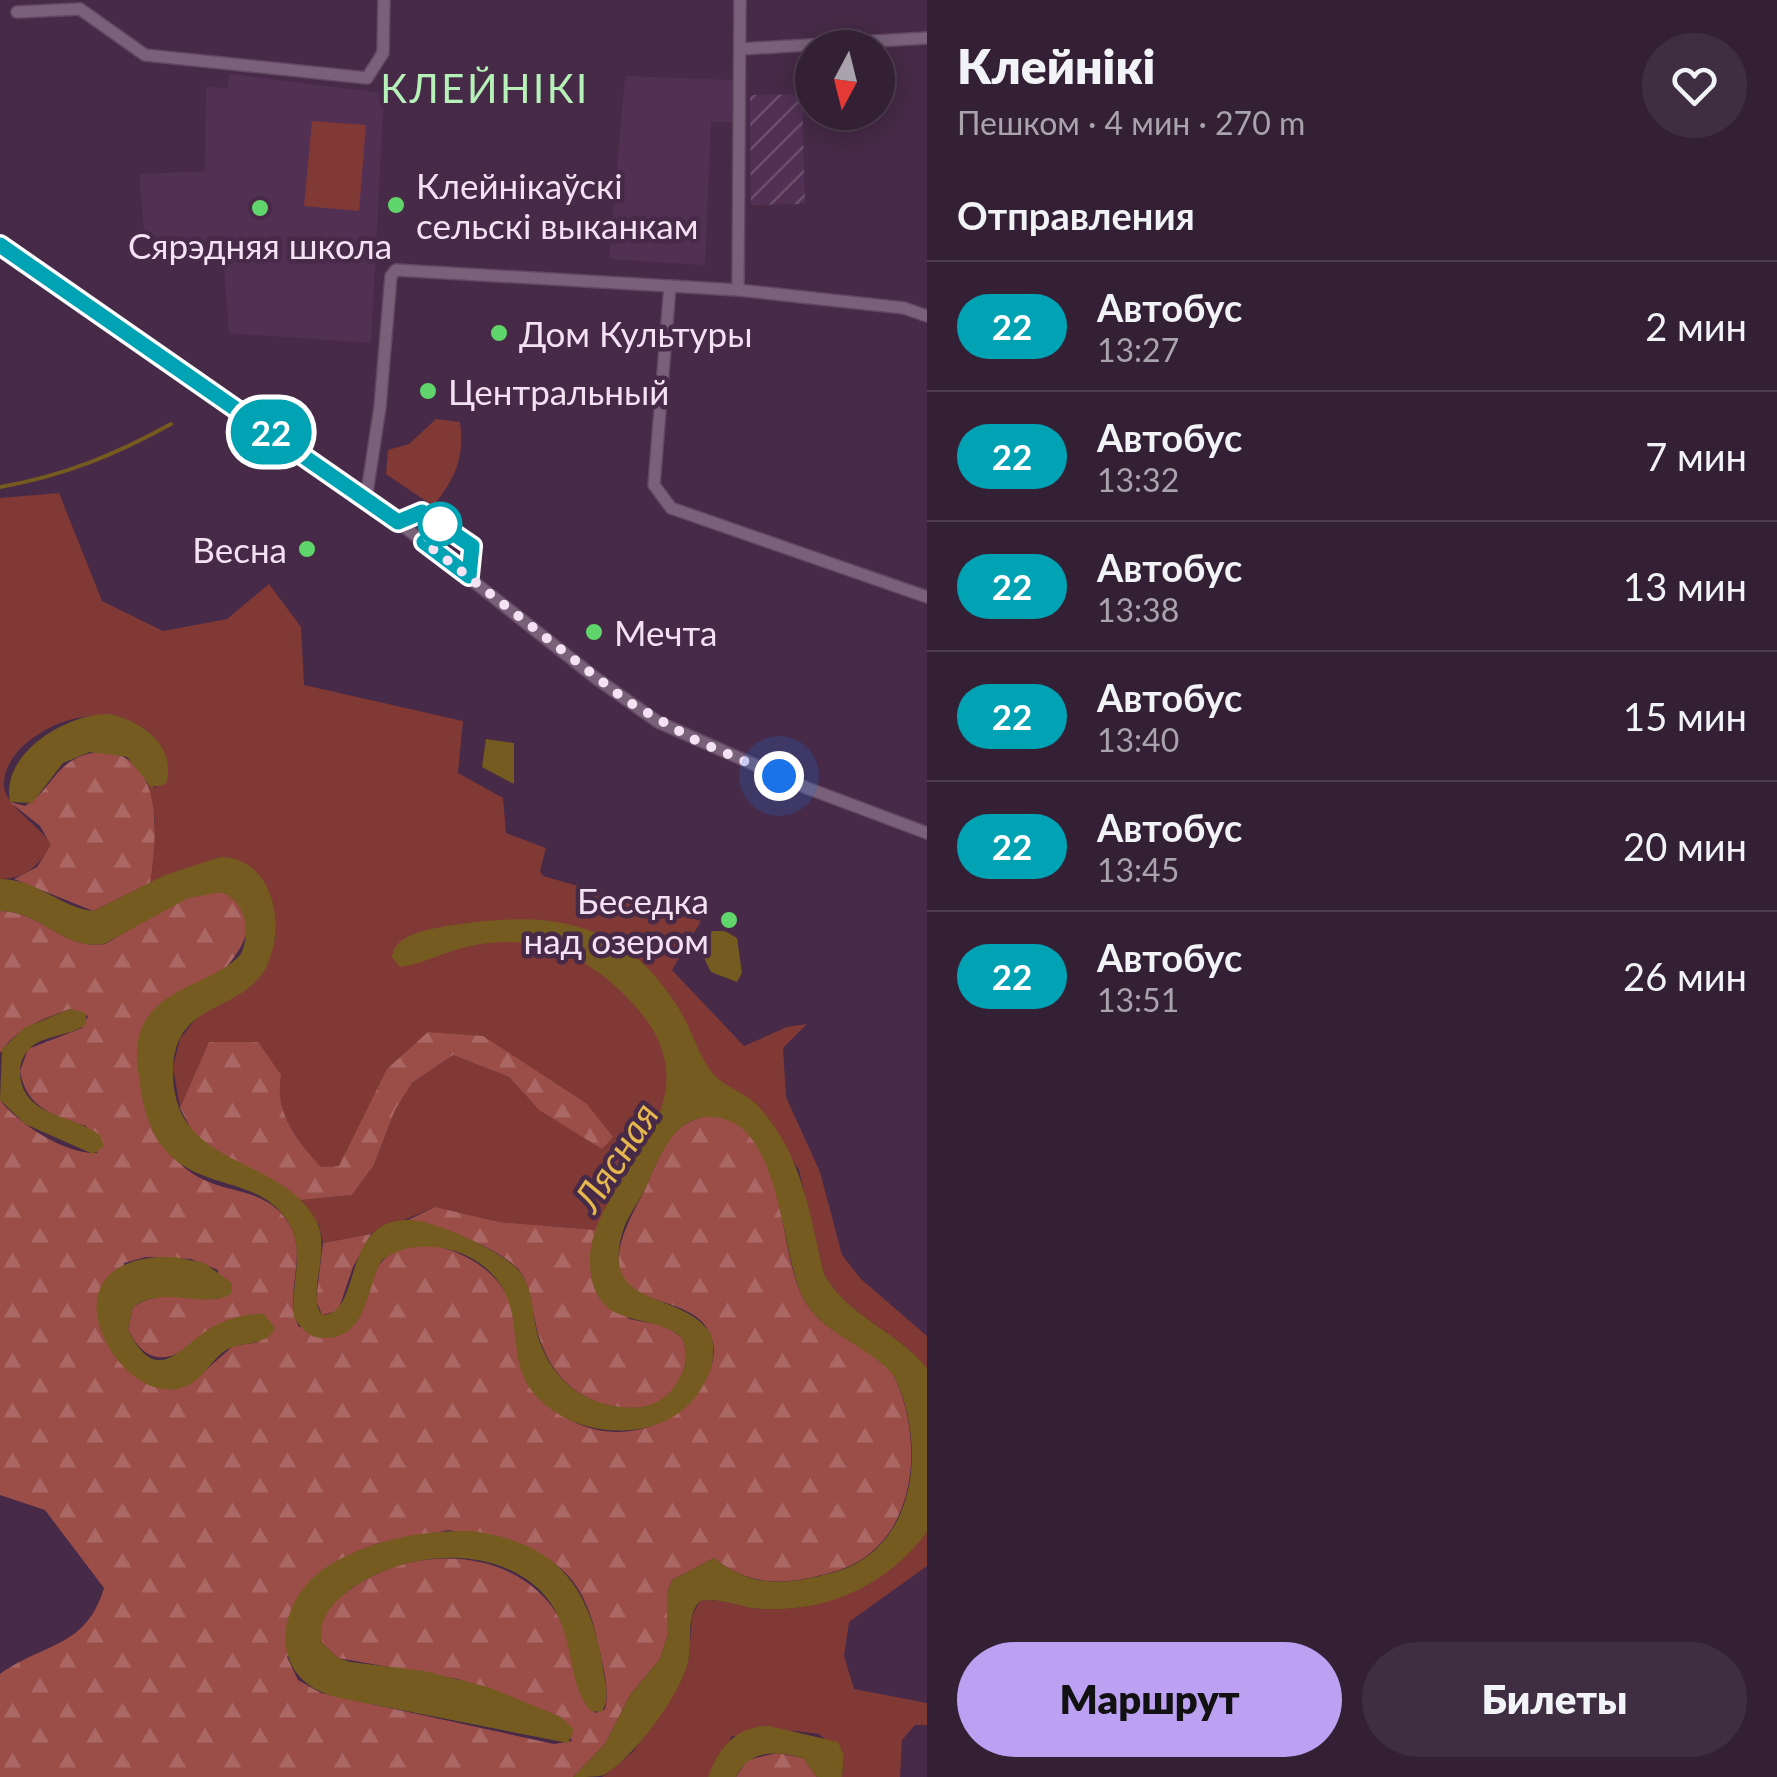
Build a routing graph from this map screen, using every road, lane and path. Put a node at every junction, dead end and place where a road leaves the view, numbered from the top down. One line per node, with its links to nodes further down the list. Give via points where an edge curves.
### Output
1 (384, 0): 3 (street, via 383,53 367,78 145,55 80,9)
2 (740, 0): 5 (street)
3 (16, 12)
4 (927, 38): 5 (street)
5 (740, 49): 8 (street)
6 (0, 246): 10 (street)
7 (670, 286): 8 (street); 10 (street, via 396,270); 11 (street, via 654,485 671,508)
8 (738, 290): 9 (street)
9 (927, 316)
10 (366, 499): 12 (street, via 658,722)
11 (927, 597)
12 (927, 833)

